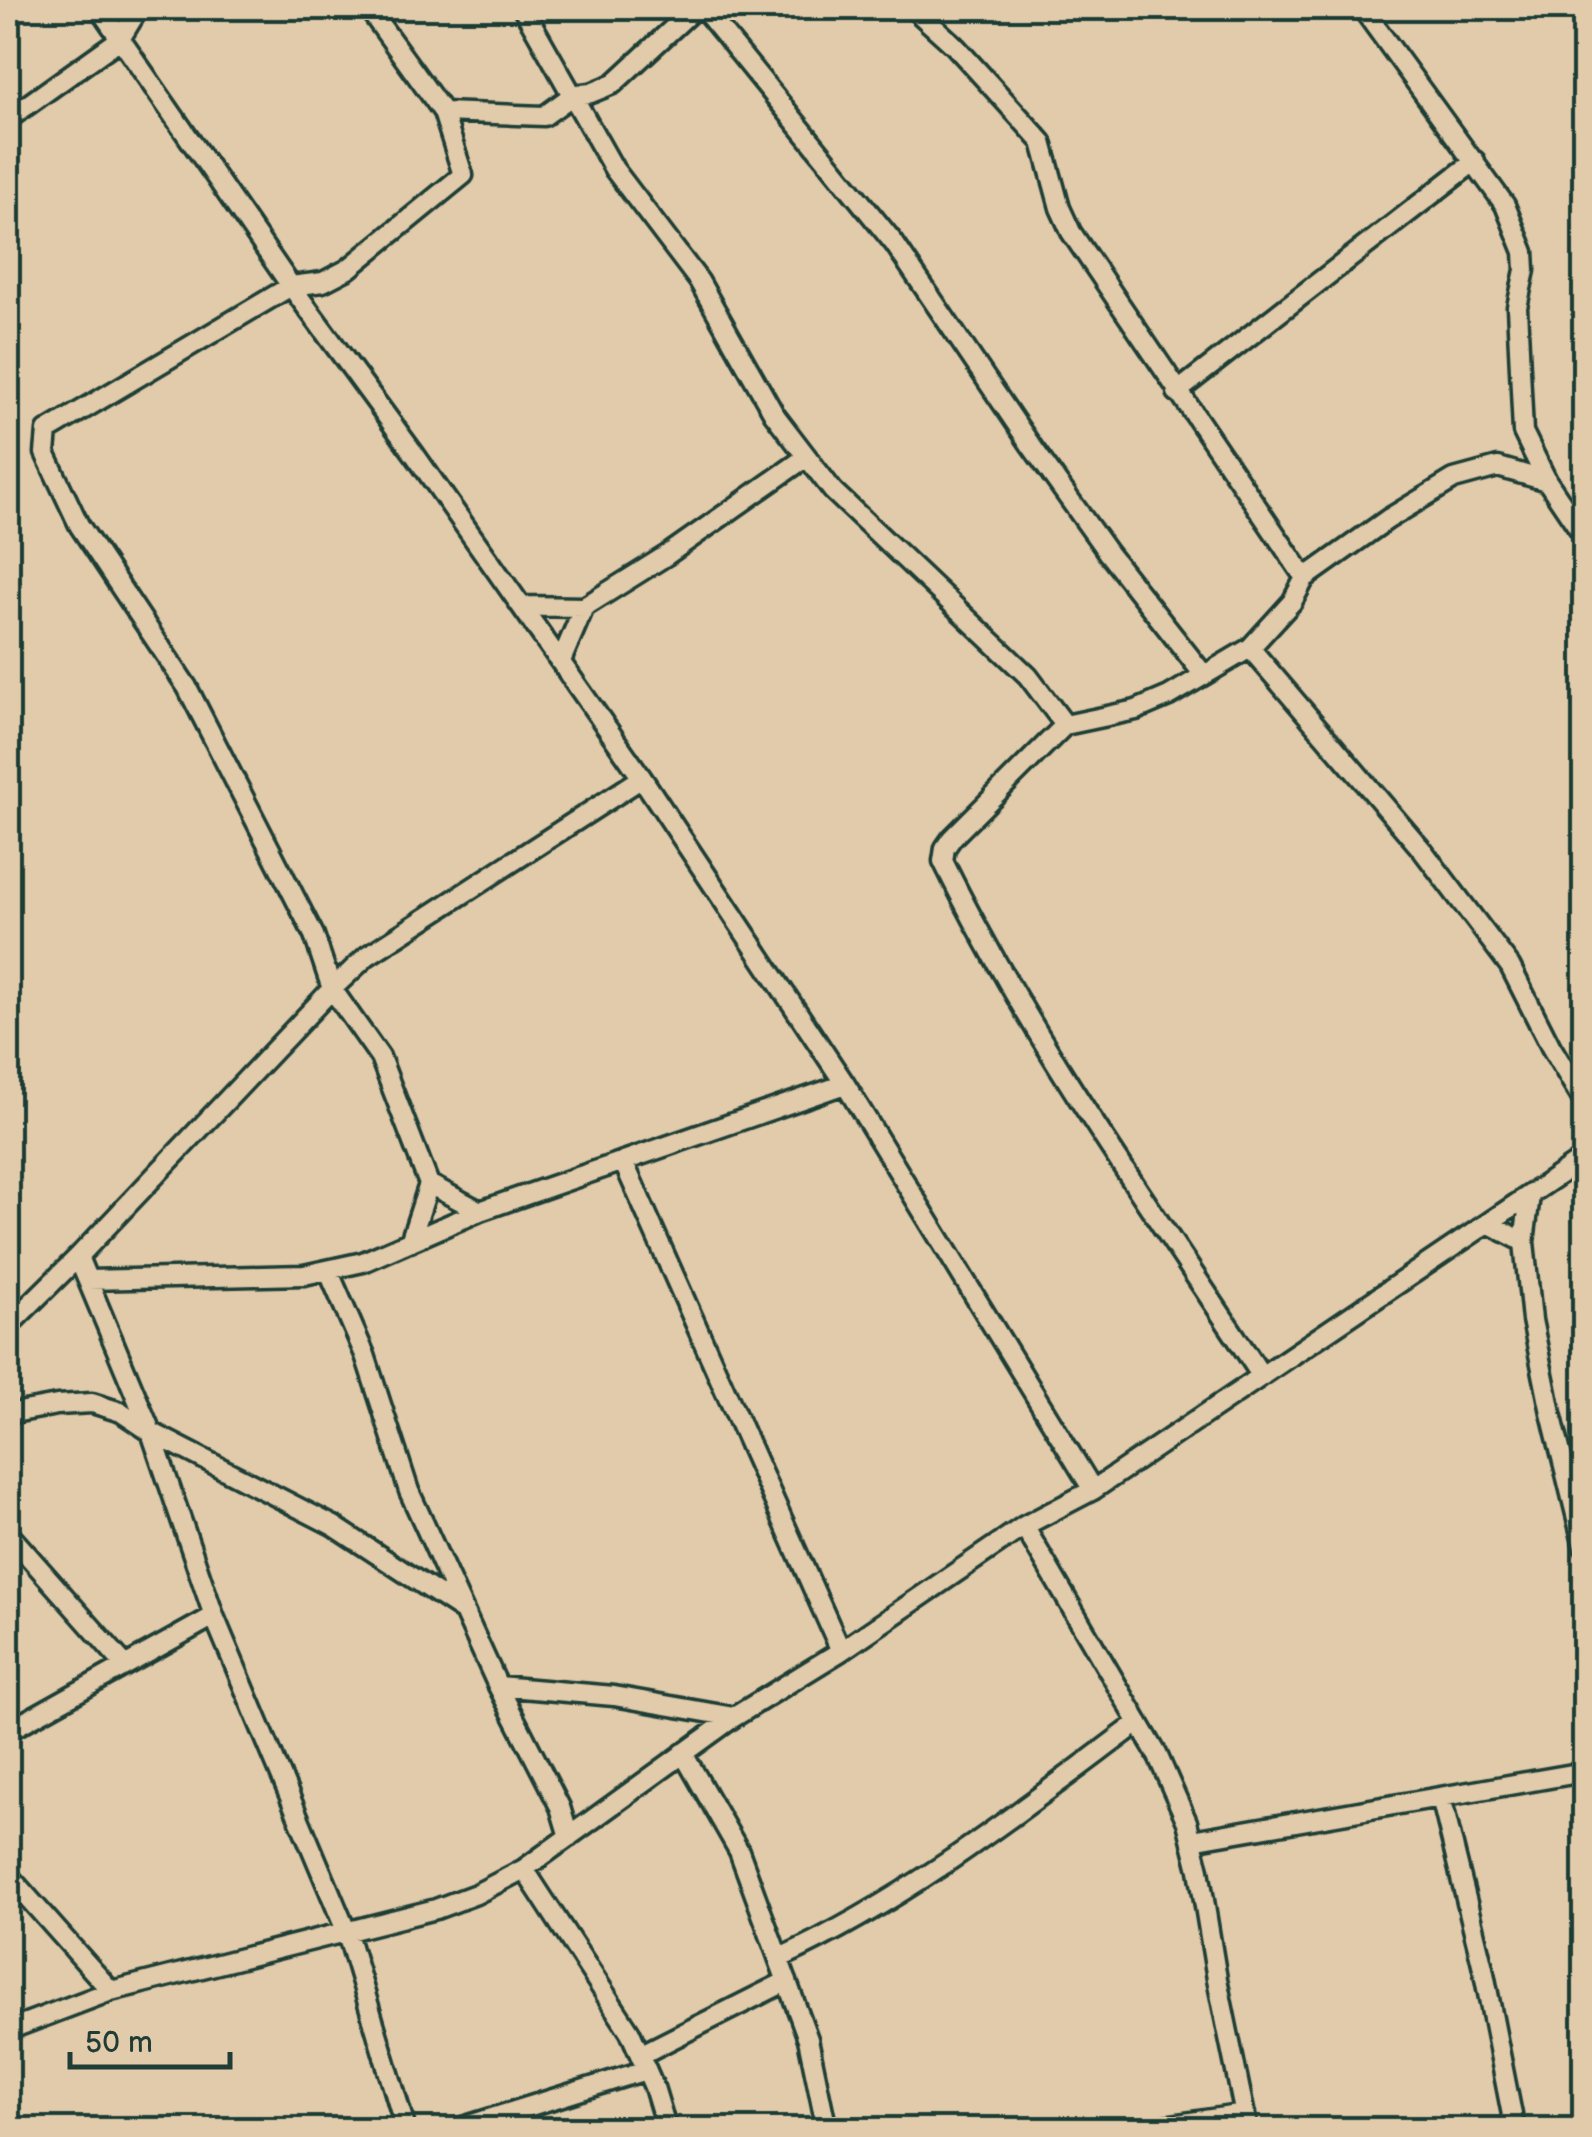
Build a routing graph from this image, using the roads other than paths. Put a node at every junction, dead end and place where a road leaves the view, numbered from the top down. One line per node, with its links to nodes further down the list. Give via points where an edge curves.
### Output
1 (99, 8): 9 (street)
2 (139, 8): 9 (street)
3 (368, 8): 11 (street)
4 (522, 8): 10 (street)
5 (695, 8): 10 (street, via 613,84)
6 (703, 8): 24 (street, via 894,243 1063,491)
7 (913, 8): 15 (street, via 1042,142 1071,232)
8 (1362, 8): 13 (street)
9 (120, 39): 12 (street); 14 (street)
10 (572, 95): 11 (street, via 544,116); 16 (street, via 630,194 699,281)
11 (443, 112): 14 (street, via 463,175 348,269 323,282)
12 (8, 119)
13 (1474, 161): 15 (street); 17 (street, via 1504,205 1524,252 1517,308 1523,432)
14 (291, 286): 20 (street); 27 (street, via 47,431 44,442 79,525 187,687 314,935)
15 (1178, 392): 19 (street)
16 (805, 458): 21 (street); 25 (street, via 1028,676)
17 (1546, 481): 18 (street); 19 (street, via 1498,467 1454,479)
18 (1584, 536)
19 (1306, 578): 22 (street)
20 (523, 606): 21 (street); 23 (street)
21 (584, 607): 23 (street)
22 (1250, 648): 24 (street); 29 (street, via 1423,850 1510,966)
23 (561, 661): 26 (street)
24 (1204, 675): 25 (street, via 1136,710)
25 (1065, 726): 42 (street, via 952,838 944,860 1046,1045)
26 (642, 778): 27 (street, via 367,956); 28 (street)
27 (332, 989): 32 (street, via 380,1057); 38 (street)
28 (845, 1084): 31 (street); 45 (street)
29 (1584, 1102)
30 (1584, 1158): 33 (street)
31 (623, 1161): 34 (street); 51 (street)
32 (429, 1184): 34 (street); 36 (street)
33 (1530, 1195): 35 (street); 37 (street)
34 (480, 1211): 36 (street)
35 (1488, 1223): 37 (street); 42 (street)
36 (410, 1242): 39 (street)
37 (1524, 1242): 48 (street, via 1532,1320)
38 (78, 1257): 40 (street); 41 (street)
39 (328, 1270): 40 (street, via 258,1278); 49 (street, via 365,1355 409,1491)
40 (88, 1280): 44 (street)
41 (8, 1326)
42 (1261, 1375): 45 (street)
43 (8, 1414): 44 (street, via 92,1403)
44 (151, 1432): 49 (street, via 334,1526); 50 (street)
45 (1093, 1490): 46 (street)
46 (1024, 1526): 51 (street); 55 (street)
47 (8, 1533): 52 (street)
48 (1584, 1547)
49 (463, 1610): 53 (street)
50 (214, 1616): 52 (street); 64 (street)
51 (840, 1651): 54 (street)
52 (124, 1664): 56 (street)
53 (498, 1686): 54 (street); 60 (street)
54 (734, 1716): 57 (street)
55 (1138, 1723): 61 (street); 65 (street, via 874,1909)
56 (8, 1731)
57 (683, 1753): 60 (street); 65 (street, via 739,1852)
58 (1584, 1772): 59 (street)
59 (1441, 1797): 61 (street); 76 (street)
60 (569, 1837): 62 (street)
61 (1192, 1840): 70 (street)
62 (524, 1868): 64 (street, via 449,1904); 69 (street)
63 (8, 1875): 67 (street)
64 (347, 1933): 67 (street); 71 (street)
65 (780, 1958): 66 (street)
66 (788, 1981): 69 (street); 74 (street)
67 (111, 1991): 68 (street)
68 (8, 2030)
69 (643, 2062): 72 (street); 73 (street)
70 (1246, 2122): 75 (street)
71 (406, 2130)
72 (454, 2130)
73 (667, 2130)
74 (827, 2130)
75 (1137, 2130)
76 (1515, 2130)

